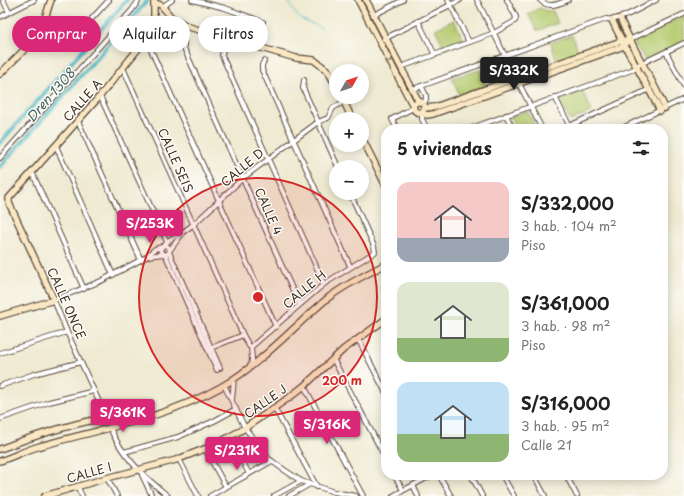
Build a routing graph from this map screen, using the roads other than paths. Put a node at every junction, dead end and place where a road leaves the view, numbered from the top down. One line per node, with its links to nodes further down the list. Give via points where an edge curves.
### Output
1 (3, 0): 22 (street)
2 (34, 0): 18 (street)
3 (51, 0): 25 (street)
4 (109, 0): 26 (street)
5 (139, 0): 84 (street)
6 (172, 0): 21 (street)
7 (192, 0): 28 (street)
8 (358, 0): 36 (street)
9 (366, 0): 24 (street)
10 (404, 0): 24 (street)
11 (448, 0): 20 (street)
12 (460, 0): 20 (street)
13 (477, 0): 33 (street)
14 (507, 0): 33 (street, via 516,20)
15 (540, 0): 16 (street, via 546,5 554,6)
16 (568, 0)
17 (656, 0): 30 (street)
18 (27, 1): 22 (street)
19 (155, 3): 21 (street); 27 (street, CALLE A)
20 (450, 5): 32 (street); 37 (street)
21 (162, 7): 52 (street, via 171,17 189,27 268,51 314,60)
22 (9, 12): 29 (street)
23 (684, 14): 35 (street)
24 (374, 15): 34 (street)
25 (46, 16)
26 (94, 16)
27 (154, 16)
28 (247, 16)
29 (0, 17)
30 (620, 18): 31 (street); 35 (street)
31 (612, 20): 38 (street); 47 (street, via 606,19)
32 (418, 21): 34 (street); 46 (street)
33 (494, 33): 37 (street); 47 (street)
34 (386, 38): 36 (street); 50 (street)
35 (629, 40): 38 (street); 49 (street)
36 (380, 41): 66 (street, one-way to 66)
37 (469, 42): 46 (street)
38 (623, 43): 49 (street); 57 (street)
39 (684, 43): 45 (street)
40 (22, 52): 53 (street)
41 (136, 52): 51 (street, CALLE A)
42 (151, 52): 92 (street)
43 (186, 52): 89 (street, CALLE 4)
44 (222, 52): 85 (street)
45 (666, 52): 49 (street); 55 (street)
46 (435, 55): 50 (street)
47 (505, 56): 57 (street); 58 (street)
48 (264, 61): 81 (street, via 262,70)
49 (638, 66): 61 (street); 63 (street); 69 (street, via 654,84)
50 (402, 67): 60 (street)
51 (123, 68): 62 (street, CALLE A); 93 (street, CALLE SEIS)
52 (329, 73)
53 (0, 74)
54 (684, 75): 55 (street)
55 (679, 77): 59 (street)
56 (304, 80): 72 (street, via 303,88)
57 (518, 81): 67 (street); 68 (street, via 435,107)
58 (421, 86): 60 (street); 68 (street, via 427,97)
59 (684, 86)
60 (413, 89): 68 (street)
61 (650, 90): 69 (street); 79 (street)
62 (100, 96): 71 (street, CALLE A); 95 (street)
63 (555, 97): 67 (street); 78 (street)
64 (684, 99): 69 (street)
65 (337, 104): 72 (street, CALLE D, via 328,118)
66 (413, 107): 68 (street, via 415,103); 68 (street, via 415,112); 73 (street, via 392,119)
67 (531, 107): 70 (street); 77 (street)
68 (422, 108): 74 (street)
69 (663, 109): 80 (street)
70 (506, 116): 75 (street); 76 (street)
71 (78, 121): 82 (street, CALLE A); 98 (street)
72 (318, 122): 81 (street, CALLE D); 86 (street)
73 (394, 124)
74 (424, 124)
75 (483, 124)
76 (510, 124)
77 (540, 124)
78 (568, 124)
79 (576, 124)
80 (631, 124)
81 (294, 140): 85 (street, CALLE D); 99 (street)
82 (56, 146): 87 (street, CALLE A); 101 (street)
83 (369, 152): 88 (street)
84 (0, 158)
85 (269, 158): 89 (street, CALLE D); 102 (street)
86 (335, 160)
87 (32, 172): 90 (street, CALLE A); 103 (street)
88 (381, 176)
89 (243, 178): 92 (street, CALLE D); 105 (street, CALLE 4)
90 (9, 198): 104 (street, CALLE ONCE, via 9,204)
91 (353, 200): 99 (street, CALLE H, via 375,252)
92 (219, 201): 93 (street, CALLE D); 108 (street)
93 (194, 224): 94 (street, CALLE D); 110 (street, CALLE SEIS)
94 (183, 232): 95 (street, CALLE D); 96 (street, CALLE D)
95 (164, 245): 96 (street, via 169,247); 96 (street, via 161,251); 97 (street, CALLE D)
96 (167, 253): 97 (street, CALLE D); 113 (street); 113 (street, via 218,369)
97 (148, 256): 98 (street, CALLE D)
98 (141, 260): 101 (street, CALLE D)
99 (350, 266): 102 (street, CALLE H)
100 (381, 267): 117 (street, via 329,297)
101 (113, 275): 103 (street, CALLE D)
102 (324, 284): 105 (street, CALLE H)
103 (84, 288): 104 (street, CALLE D)
104 (54, 300): 106 (street, CALLE D); 109 (street, CALLE ONCE)
105 (299, 304): 108 (street, CALLE H)
106 (0, 316)
107 (381, 325): 111 (street, CALLE J)
108 (276, 327): 112 (street, CALLE H)
109 (67, 332): 114 (street); 116 (street, CALLE ONCE)
110 (242, 335): 112 (street, CALLE SEIS); 113 (street)
111 (358, 339): 115 (street, CALLE J); 119 (street)
112 (251, 347): 117 (street)
113 (211, 348)
114 (0, 353)
115 (333, 360): 122 (street, CALLE J); 134 (street)
116 (81, 362): 121 (street); 123 (street, CALLE ONCE)
117 (251, 366): 118 (street)
118 (234, 379): 120 (street); 124 (street)
119 (381, 383)
120 (224, 385): 124 (street); 129 (street, via 195,400 158,414)
121 (0, 386)
122 (304, 386): 126 (street, CALLE J); 166 (street)
123 (94, 391): 127 (street, CALLE ONCE); 128 (street, via 49,402)
124 (232, 400): 125 (street)
125 (236, 409): 130 (street); 135 (street, via 178,437)
126 (275, 409): 130 (street, CALLE J); 154 (street)
127 (106, 417): 132 (street, via 65,426)
128 (0, 419)
129 (110, 428): 135 (street); 137 (street, via 36,448)
130 (245, 428): 131 (street, CALLE J); 138 (street)
131 (230, 437): 133 (street, CALLE J); 140 (street)
132 (0, 449)
133 (205, 449): 136 (street, CALLE J); 153 (street)
134 (381, 450)
135 (124, 452): 139 (street)
136 (179, 459): 139 (street, CALLE J); 161 (street)
137 (0, 461)
138 (272, 461): 140 (street); 149 (street)
139 (139, 470): 141 (street, CALLE I); 159 (street); 160 (street)
140 (249, 474): 153 (street)
141 (107, 478): 152 (street, CALLE I); 158 (street)
142 (397, 480): 155 (street)
143 (422, 480): 151 (street)
144 (443, 480): 169 (street)
145 (474, 480): 170 (street)
146 (505, 480): 171 (street)
147 (537, 480): 172 (street)
148 (569, 480): 173 (street)
149 (301, 481): 150 (street); 163 (street)
150 (310, 484): 154 (street); 164 (street)
151 (413, 485): 155 (street); 168 (street)
152 (77, 486): 156 (street, CALLE I); 157 (street)
153 (226, 487): 162 (street)
154 (317, 487): 165 (street)
155 (403, 490): 167 (street)
156 (46, 496)
157 (82, 496)
158 (117, 496)
159 (152, 496)
160 (168, 496)
161 (198, 496)
162 (210, 496)
163 (274, 496)
164 (289, 496)
165 (356, 496)
166 (363, 496)
167 (392, 496)
168 (418, 496)
169 (451, 496)
170 (482, 496)
171 (514, 496)
172 (545, 496)
173 (577, 496)

